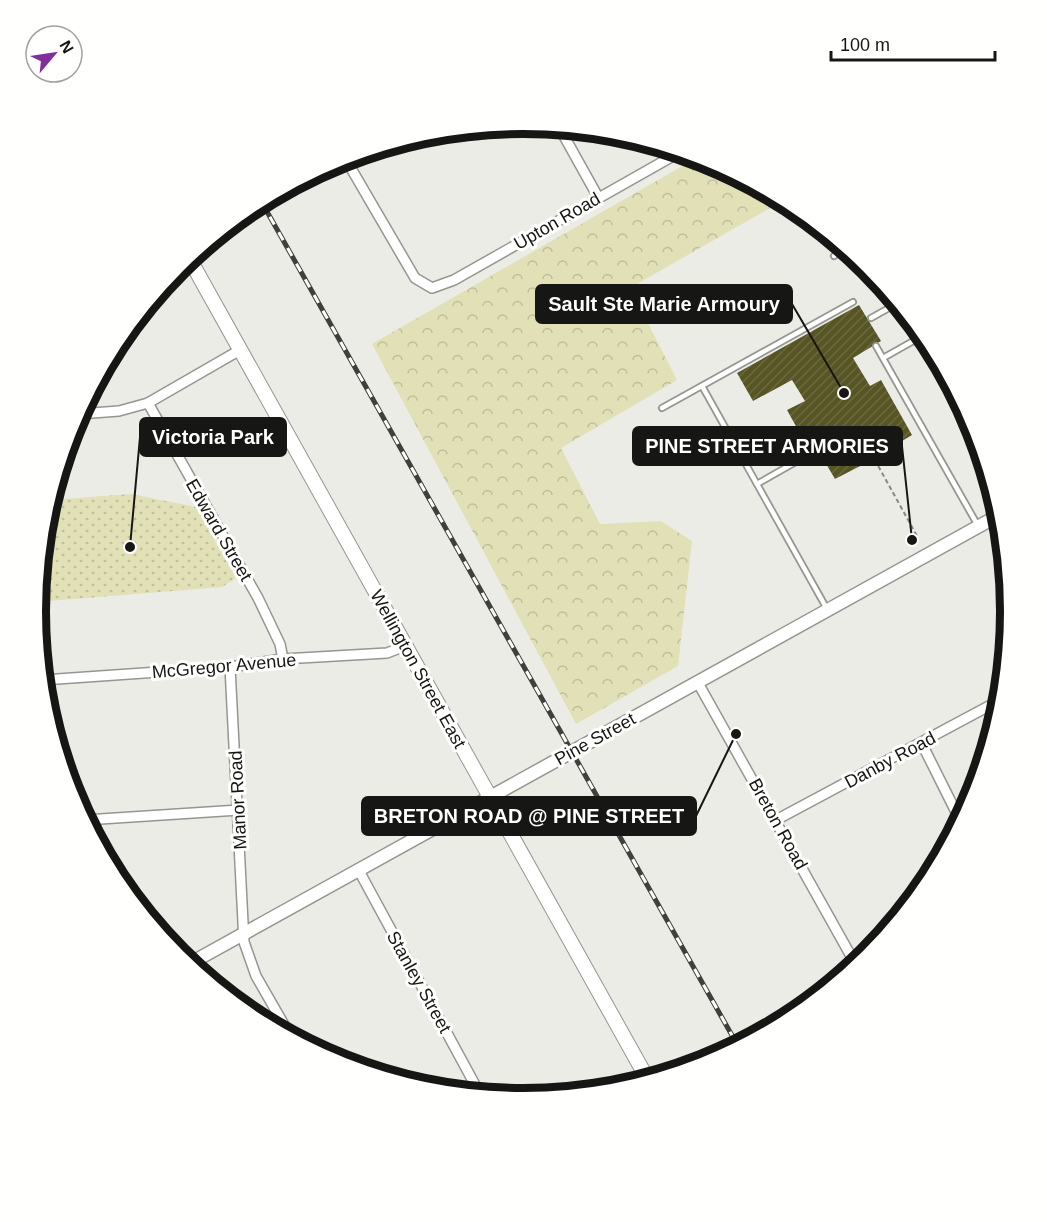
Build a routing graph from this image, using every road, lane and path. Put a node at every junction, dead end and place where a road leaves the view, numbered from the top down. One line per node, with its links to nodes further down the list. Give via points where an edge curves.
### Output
1 (564, 136): 4 (street)
2 (671, 157): 4 (street, Upton Road)
3 (350, 167): 4 (street, Upton Road, via 415,278 432,288 454,280)
4 (598, 198)
5 (839, 253): 6 (lane)
6 (834, 256)
7 (194, 267): 13 (main road, Wellington Street East)
8 (853, 302): 15 (lane)
9 (891, 307): 10 (lane)
10 (871, 318)
11 (916, 340): 14 (lane)
12 (876, 346): 14 (lane)
13 (240, 350): 16 (street); 26 (main road, Wellington Street East)
14 (883, 358): 23 (lane)
15 (702, 386): 17 (lane); 21 (lane)
16 (148, 403): 18 (street); 27 (street, Edward Street, via 258,598 280,644)
17 (662, 408)
18 (90, 413)
19 (871, 453): 24 (path)
20 (801, 459): 21 (lane)
21 (757, 484): 25 (lane)
22 (991, 520): 23 (street, Pine Street)
23 (978, 527): 25 (street, Pine Street)
24 (917, 536)
25 (828, 610): 30 (street, Pine Street)
26 (405, 646): 27 (street, McGregor Avenue, via 387,653); 33 (main road, Wellington Street East)
27 (282, 659): 28 (street, McGregor Avenue)
28 (230, 667): 29 (street, McGregor Avenue); 34 (street, Manor Road)
29 (52, 679)
30 (699, 683): 33 (street, Pine Street); 37 (street, Breton Road)
31 (991, 705): 32 (street, Danby Road)
32 (921, 744): 35 (street); 37 (street, Danby Road)
33 (489, 797): 38 (street, Pine Street); 43 (main road, Wellington Street East)
34 (239, 810): 36 (street); 39 (street, Manor Road)
35 (956, 812)
36 (95, 819)
37 (776, 820): 40 (street, Breton Road)
38 (358, 869): 39 (street, Pine Street); 44 (street, Stanley Street)
39 (244, 932): 41 (street, Pine Street); 42 (street, Manor Road, via 246,951 256,976)
40 (852, 957)
41 (198, 959)
42 (283, 1023)
43 (644, 1073)
44 (475, 1085)

